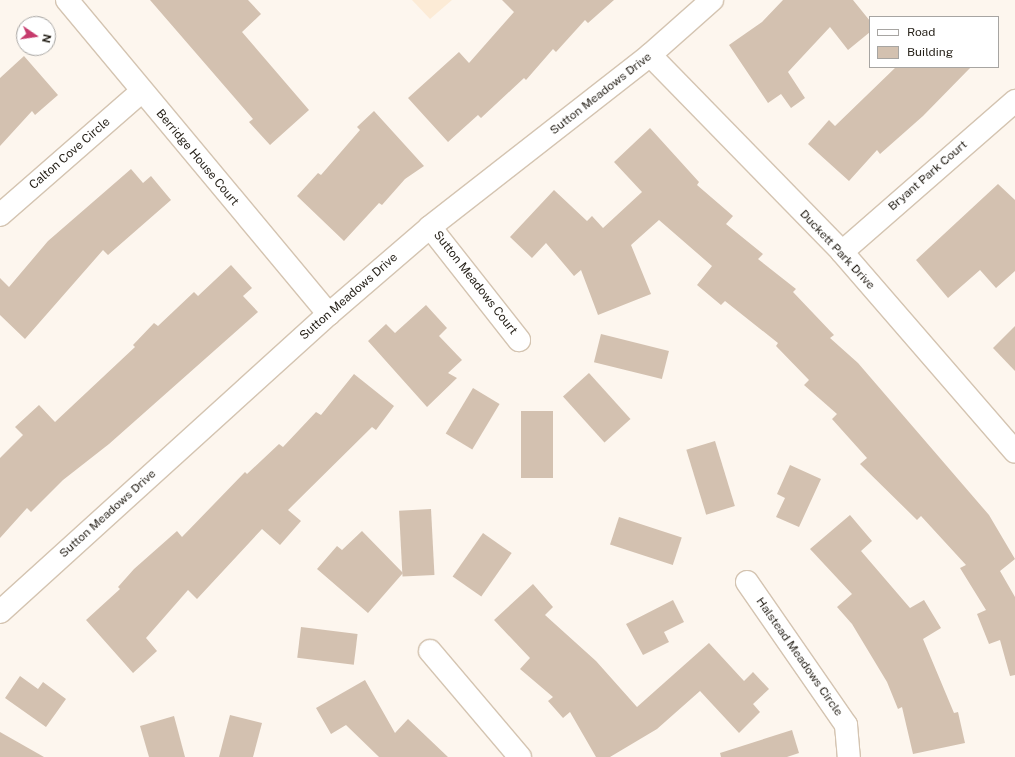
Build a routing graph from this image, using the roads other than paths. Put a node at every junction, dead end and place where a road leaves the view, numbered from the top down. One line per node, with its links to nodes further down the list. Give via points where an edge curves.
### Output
1 (68, 0): 4 (street, Berridge House Court)
2 (712, 0): 3 (street, Sutton Meadows Drive)
3 (650, 56): 7 (street, Sutton Meadows Drive); 8 (street, Duckett Park Drive)
4 (141, 92): 6 (street, Calton Cove Circle); 9 (street, Berridge House Court)
5 (1015, 101): 8 (street, Bryant Park Court)
6 (0, 215)
7 (430, 226): 9 (street, Sutton Meadows Drive); 10 (street, Sutton Meadows Court)
8 (842, 252): 11 (street, Duckett Park Drive)
9 (329, 314): 13 (street, Sutton Meadows Drive)
10 (520, 340)
11 (1015, 452)
12 (747, 582): 16 (street, Halstead Meadows Circle, via 846,725)
13 (0, 612)
14 (430, 651): 15 (street)
15 (520, 757)
16 (849, 757)

